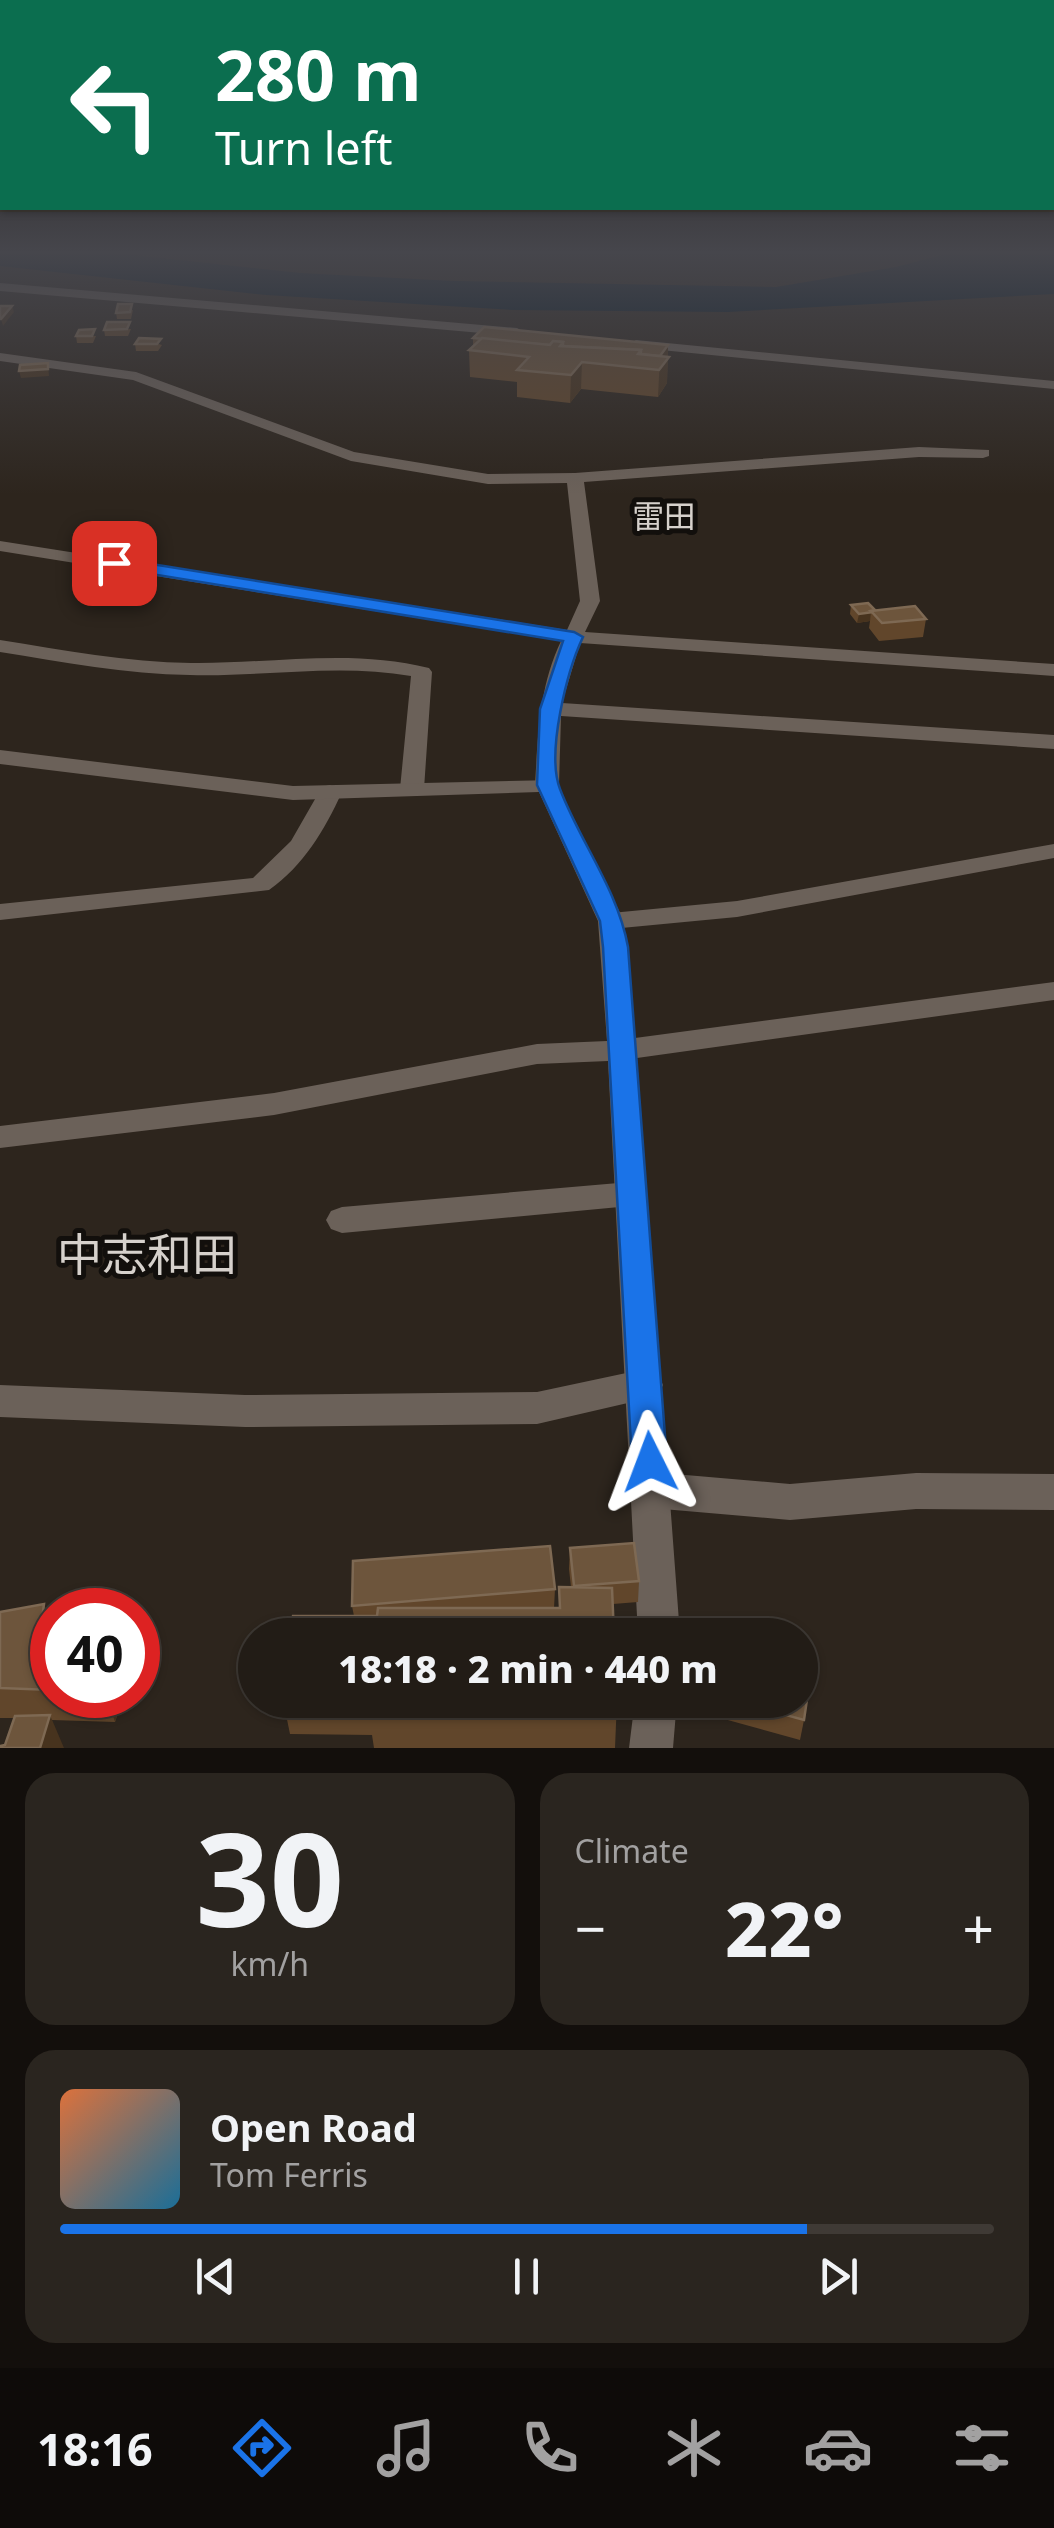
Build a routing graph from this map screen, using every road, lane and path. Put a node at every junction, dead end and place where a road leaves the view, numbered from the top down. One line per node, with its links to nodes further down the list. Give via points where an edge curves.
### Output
1 (510, 332): 2 (street)
2 (526, 333)
3 (624, 342): 5 (street)
4 (0, 357): 7 (street, via 136,376 376,462 488,478)
5 (1054, 385)
6 (983, 453): 7 (street)
7 (575, 478): 9 (street, via 590,601)
8 (0, 546): 9 (street)
9 (574, 637): 11 (street); 12 (street)
10 (0, 646): 16 (street, via 191,669 371,663 422,672)
11 (1054, 670)
12 (550, 709): 13 (street); 15 (street)
13 (1054, 742)
14 (0, 757): 17 (street)
15 (548, 785): 16 (street); 20 (street)
16 (412, 789): 17 (street)
17 (330, 792): 19 (street, via 305,843 260,886)
18 (1054, 851): 20 (street, via 737,909)
19 (0, 912)
20 (612, 921): 22 (street)
21 (1054, 990): 22 (street)
22 (621, 1050): 23 (street, via 536,1054 274,1104); 24 (street)
23 (0, 1137)
24 (630, 1194): 25 (street); 26 (street)
25 (342, 1220)
26 (645, 1385): 27 (street, via 537,1408 244,1411); 28 (street)
27 (0, 1401)
28 (651, 1490): 29 (street, via 790,1502 916,1490); 30 (street)
29 (1054, 1492)
30 (659, 1618)
31 (654, 1718): 32 (street)
32 (651, 1748)

